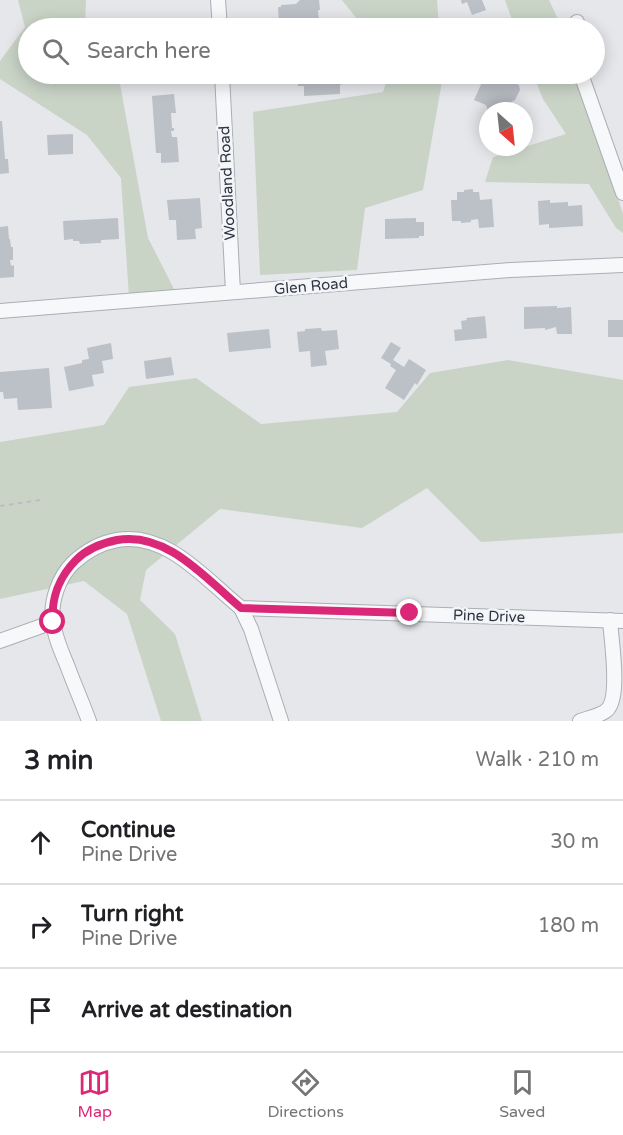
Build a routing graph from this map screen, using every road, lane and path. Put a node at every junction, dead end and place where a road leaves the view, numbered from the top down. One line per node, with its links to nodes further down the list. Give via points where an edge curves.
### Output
1 (218, 0): 2 (street)
2 (219, 18)
3 (223, 84): 7 (street, Woodland Road)
4 (585, 84): 5 (street)
5 (623, 193)
6 (623, 265): 7 (street, Glen Road)
7 (233, 292): 8 (street, Glen Road)
8 (0, 311)
9 (40, 500): 10 (path)
10 (0, 506)
11 (241, 608): 12 (street, Pine Drive); 13 (street, via 171,550 124,538 93,547 69,567 54,599); 16 (street)
12 (616, 620): 17 (street, via 613,700 607,710)
13 (53, 622): 14 (street); 15 (street)
14 (0, 641)
15 (89, 721)
16 (281, 721)
17 (580, 721)

